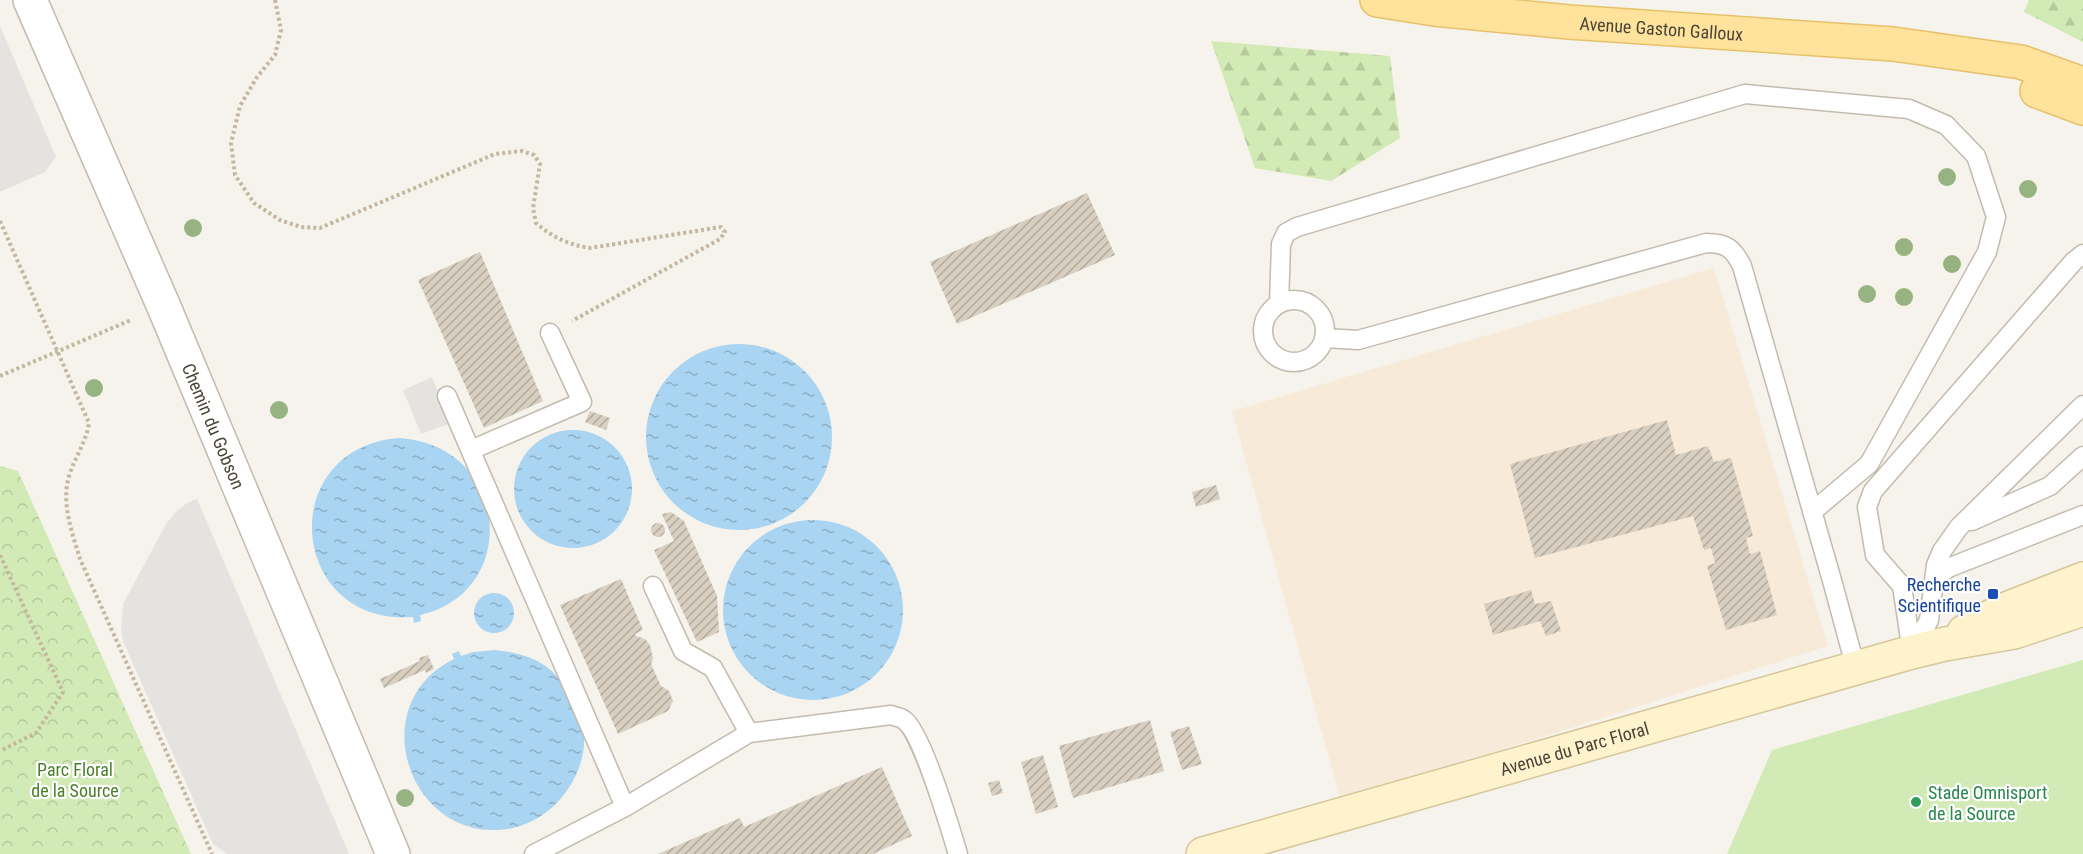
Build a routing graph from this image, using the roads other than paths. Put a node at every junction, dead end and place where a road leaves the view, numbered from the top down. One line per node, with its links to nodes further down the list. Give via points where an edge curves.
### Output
1 (30, 0): 26 (street, Chemin du Gobson, via 164,307)
2 (1377, 0): 3 (main road, Avenue Gaston Galloux, via 1569,22)
3 (1947, 51): 4 (main road, Avenue Gaston Galloux, via 2021,62); 5 (main road, Avenue Gaston Galloux)
4 (2083, 84)
5 (2083, 108)
6 (2083, 254): 22 (lane, via 1873,491 1867,507 1875,555 1902,586)
7 (1279, 304): 9 (lane, via 1289,300 1309,303 1323,318); 9 (lane, via 1271,310 1263,329 1268,349 1275,357 1295,363 1305,361 1321,348); 14 (lane, via 1281,244 1286,233 1297,227 1745,94 1909,109 1946,125 1976,156 1995,217 1987,252 1869,464)
8 (550, 333): 12 (lane, via 582,402)
9 (1325, 338): 14 (lane, via 1358,340 1706,243 1719,243 1735,251 1742,266)
10 (447, 396): 12 (lane)
11 (2083, 405): 16 (lane)
12 (471, 450): 25 (lane)
13 (2083, 456): 16 (lane, via 2050,486)
14 (1812, 512): 23 (lane)
15 (2083, 514): 17 (lane, via 1948,568)
16 (1959, 527): 17 (lane, via 1942,551)
17 (1935, 579): 22 (lane, via 1929,620)
18 (2083, 579): 21 (main road, Avenue du Parc Floral, via 2001,611)
19 (653, 586): 24 (lane, via 683,651 713,668)
20 (2083, 609): 21 (main road, Avenue du Parc Floral, via 2014,632)
21 (1945, 644): 22 (main road, Avenue du Parc Floral)
22 (1912, 652): 23 (main road, Avenue du Parc Floral)
23 (1856, 669): 29 (main road, Avenue du Parc Floral)
24 (749, 733): 25 (lane); 28 (lane, via 891,715 904,720 913,729 940,794)
25 (625, 807): 27 (lane)
26 (393, 854)
27 (534, 854)
28 (958, 854)
29 (1203, 854)

